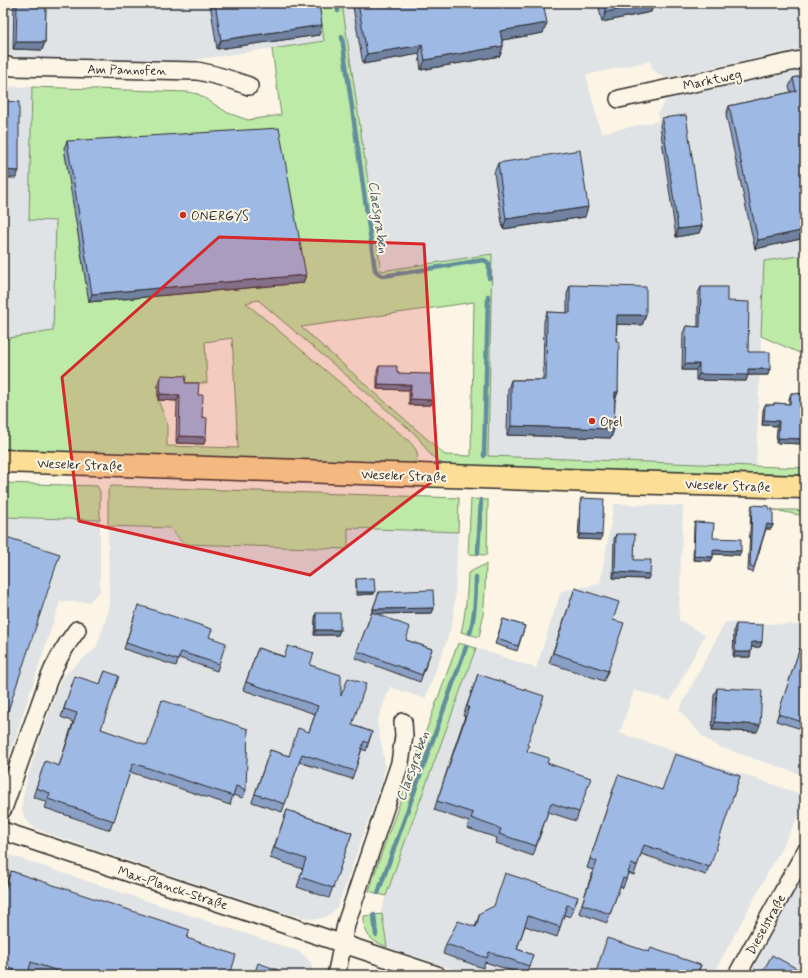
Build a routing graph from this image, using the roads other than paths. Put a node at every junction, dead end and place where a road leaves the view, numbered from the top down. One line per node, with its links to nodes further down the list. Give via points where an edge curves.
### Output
1 (805, 59): 4 (street, Marktweg)
2 (3, 65): 3 (street, Am Pannofen, via 197,71 215,74)
3 (249, 86)
4 (619, 99)
5 (3, 461): 6 (main road, Weseler Straße)
6 (780, 486): 7 (main road, Weseler Straße); 8 (street)
7 (805, 487)
8 (805, 493)
9 (76, 630): 11 (street, via 54,666)
10 (403, 722): 14 (street, via 404,736 400,763 347,921)
11 (3, 809)
12 (3, 831): 14 (street, Max-Planck-Straße)
13 (805, 852): 17 (street, Dieselstraße)
14 (342, 944): 15 (street); 16 (street, Max-Planck-Straße)
15 (336, 975)
16 (437, 975)
17 (737, 975)

